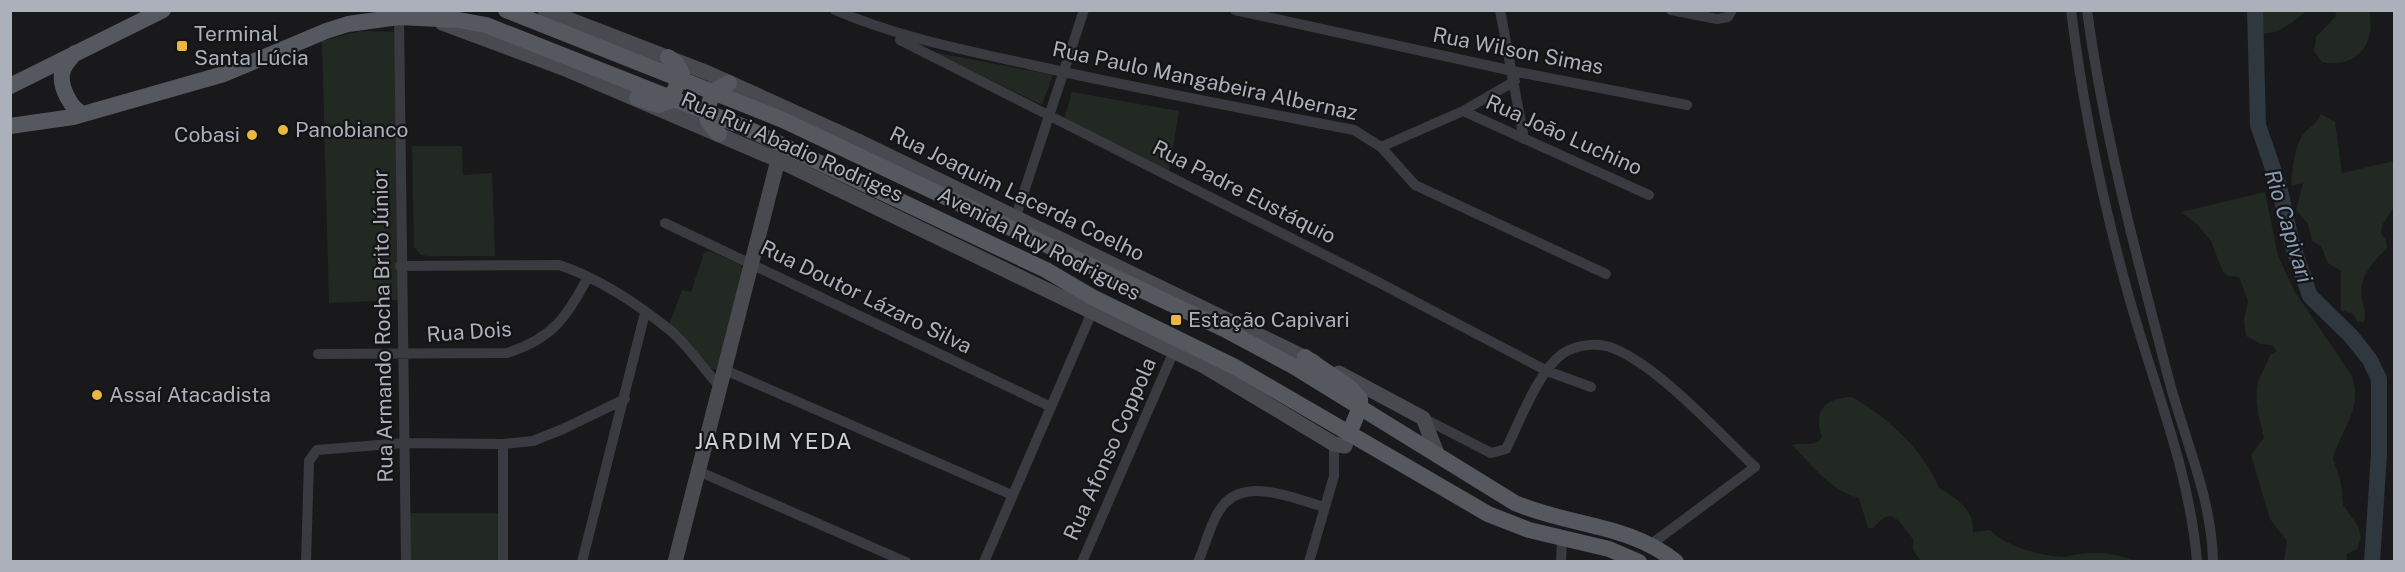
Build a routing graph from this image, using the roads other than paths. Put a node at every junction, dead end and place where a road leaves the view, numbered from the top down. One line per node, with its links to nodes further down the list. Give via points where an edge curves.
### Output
1 (164, 10): 13 (main road)
2 (506, 10): 21 (main road, Avenida Ruy Rodrigues)
3 (545, 10): 12 (street, Rua Joaquim Lacerda Coelho)
4 (835, 10): 16 (street, Rua Paulo Mangabeira Albernaz)
5 (1084, 10): 19 (street)
6 (1235, 10): 20 (street, Rua Wilson Simas)
7 (1500, 10): 20 (street)
8 (1671, 10): 11 (street, via 1717,19)
9 (2071, 10): 67 (street, via 2123,272 2183,476)
10 (2087, 10): 66 (street, via 2118,179 2174,398 2198,471)
11 (1730, 14)
12 (574, 16): 18 (street, Rua Joaquim Lacerda Coelho)
13 (136, 17): 17 (main road)
14 (399, 17): 15 (main road, Avenida Ruy Rodrigues); 30 (main road, Avenida Ruy Rodrigues, via 326,31 245,67); 41 (street, Rua Armando Rocha Brito Júnior)
15 (436, 21): 25 (street, Rua Rui Abadio Rodriges); 26 (main road, Avenida Ruy Rodrigues, via 486,25)
16 (880, 29): 19 (street, Rua Paulo Mangabeira Albernaz); 31 (street, Rua Padre Eustáquio)
17 (75, 53): 23 (main road); 30 (main road, via 63,70 62,79 72,105)
18 (668, 57): 21 (main road, via 679,66); 22 (street, Rua Joaquim Lacerda Coelho)
19 (1062, 72): 31 (street); 35 (street, Rua Paulo Mangabeira Albernaz, via 1353,130)
20 (1514, 76): 27 (street, Rua Wilson Simas); 28 (street); 34 (street)
21 (681, 79): 24 (main road, Avenida Ruy Rodrigues); 26 (main road)
22 (729, 83): 24 (main road); 38 (street, Rua Joaquim Lacerda Coelho)
23 (10, 86)
24 (714, 91): 29 (main road); 56 (main road, Avenida Ruy Rodrigues, via 1224,329)
25 (637, 98): 26 (main road, via 661,106); 33 (street, Rua Rui Abadio Rodriges)
26 (673, 98): 29 (main road, Avenida Ruy Rodrigues)
27 (1687, 105)
28 (1463, 111): 34 (street, Rua João Luchino); 35 (street)
29 (706, 112): 33 (main road, via 707,122); 58 (main road, Avenida Ruy Rodrigues, via 1046,270 1092,297 1235,367)
30 (84, 114): 32 (main road, Avenida Ruy Rodrigues)
31 (1048, 114): 38 (street); 51 (street, Rua Padre Eustáquio)
32 (10, 126)
33 (719, 134): 36 (street, Rua Rui Abadio Rodriges)
34 (1524, 140): 37 (street, Rua João Luchino)
35 (1381, 147): 42 (street, Rua Paulo Mangabeira Albernaz, via 1415,185)
36 (778, 160): 40 (street); 44 (street, Rua Rui Abadio Rodriges)
37 (1649, 195)
38 (1017, 216): 49 (street, Rua Joaquim Lacerda Coelho)
39 (665, 223): 40 (street, Rua Doutor Lázaro Silva)
40 (752, 263): 50 (street); 55 (street, Rua Doutor Lázaro Silva)
41 (400, 266): 43 (street, via 559,265); 48 (street, Rua Armando Rocha Brito Júnior)
42 (1606, 274)
43 (588, 277): 45 (street); 48 (street, Rua Dois, via 566,315 532,345 487,355)
44 (1092, 312): 46 (street, Rua Rui Abadio Rodriges); 55 (street)
45 (645, 313): 52 (street, via 672,332); 54 (street)
46 (1174, 351): 58 (street, Rua Rui Abadio Rodriges); 76 (street, Rua Afonso Coppola)
47 (318, 354): 48 (street, Rua Dois)
48 (403, 354): 59 (street, Rua Armando Rocha Brito Júnior)
49 (1305, 357): 56 (main road, via 1349,387 1360,399); 57 (street, Rua Joaquim Lacerda Coelho)
50 (725, 370): 52 (street); 63 (street)
51 (1547, 371): 53 (street, Rua Padre Eustáquio); 57 (street, via 1506,449 1499,452 1491,453); 68 (street, via 1563,353 1586,344 1613,348 1644,365 1755,467)
52 (720, 387): 62 (street)
53 (1591, 387)
54 (625, 399): 60 (street, via 549,436); 72 (street)
55 (1051, 407): 63 (street)
56 (1360, 407): 58 (main road); 61 (main road, Avenida Ruy Rodrigues)
57 (1423, 418): 61 (street)
58 (1342, 441): 64 (street); 65 (main road, Avenida Ruy Rodrigues, via 1514,526)
59 (405, 442): 60 (street); 69 (street, via 317,450 309,461); 70 (street, Rua Armando Rocha Brito Júnior)
60 (503, 444): 71 (street)
61 (1438, 456): 68 (main road, Avenida Ruy Rodrigues, via 1532,510 1617,531)
62 (698, 471): 73 (street); 74 (street)
63 (1012, 495): 75 (street)
64 (1325, 507): 77 (street, via 1263,491 1242,494 1227,502 1219,514); 78 (street)
65 (1562, 539): 79 (street); 80 (main road, Avenida Ruy Rodrigues, via 1609,549)
66 (2212, 542): 67 (street); 83 (street)
67 (2195, 544): 82 (street)
68 (1650, 545): 81 (main road, Avenida Ruy Rodrigues)
69 (306, 561)
70 (406, 561)
71 (502, 561)
72 (582, 561)
73 (675, 561)
74 (906, 561)
75 (984, 561)
76 (1082, 561)
77 (1198, 561)
78 (1310, 561)
79 (1561, 561)
80 (1639, 561)
81 (1676, 561)
82 (2197, 561)
83 (2213, 561)

